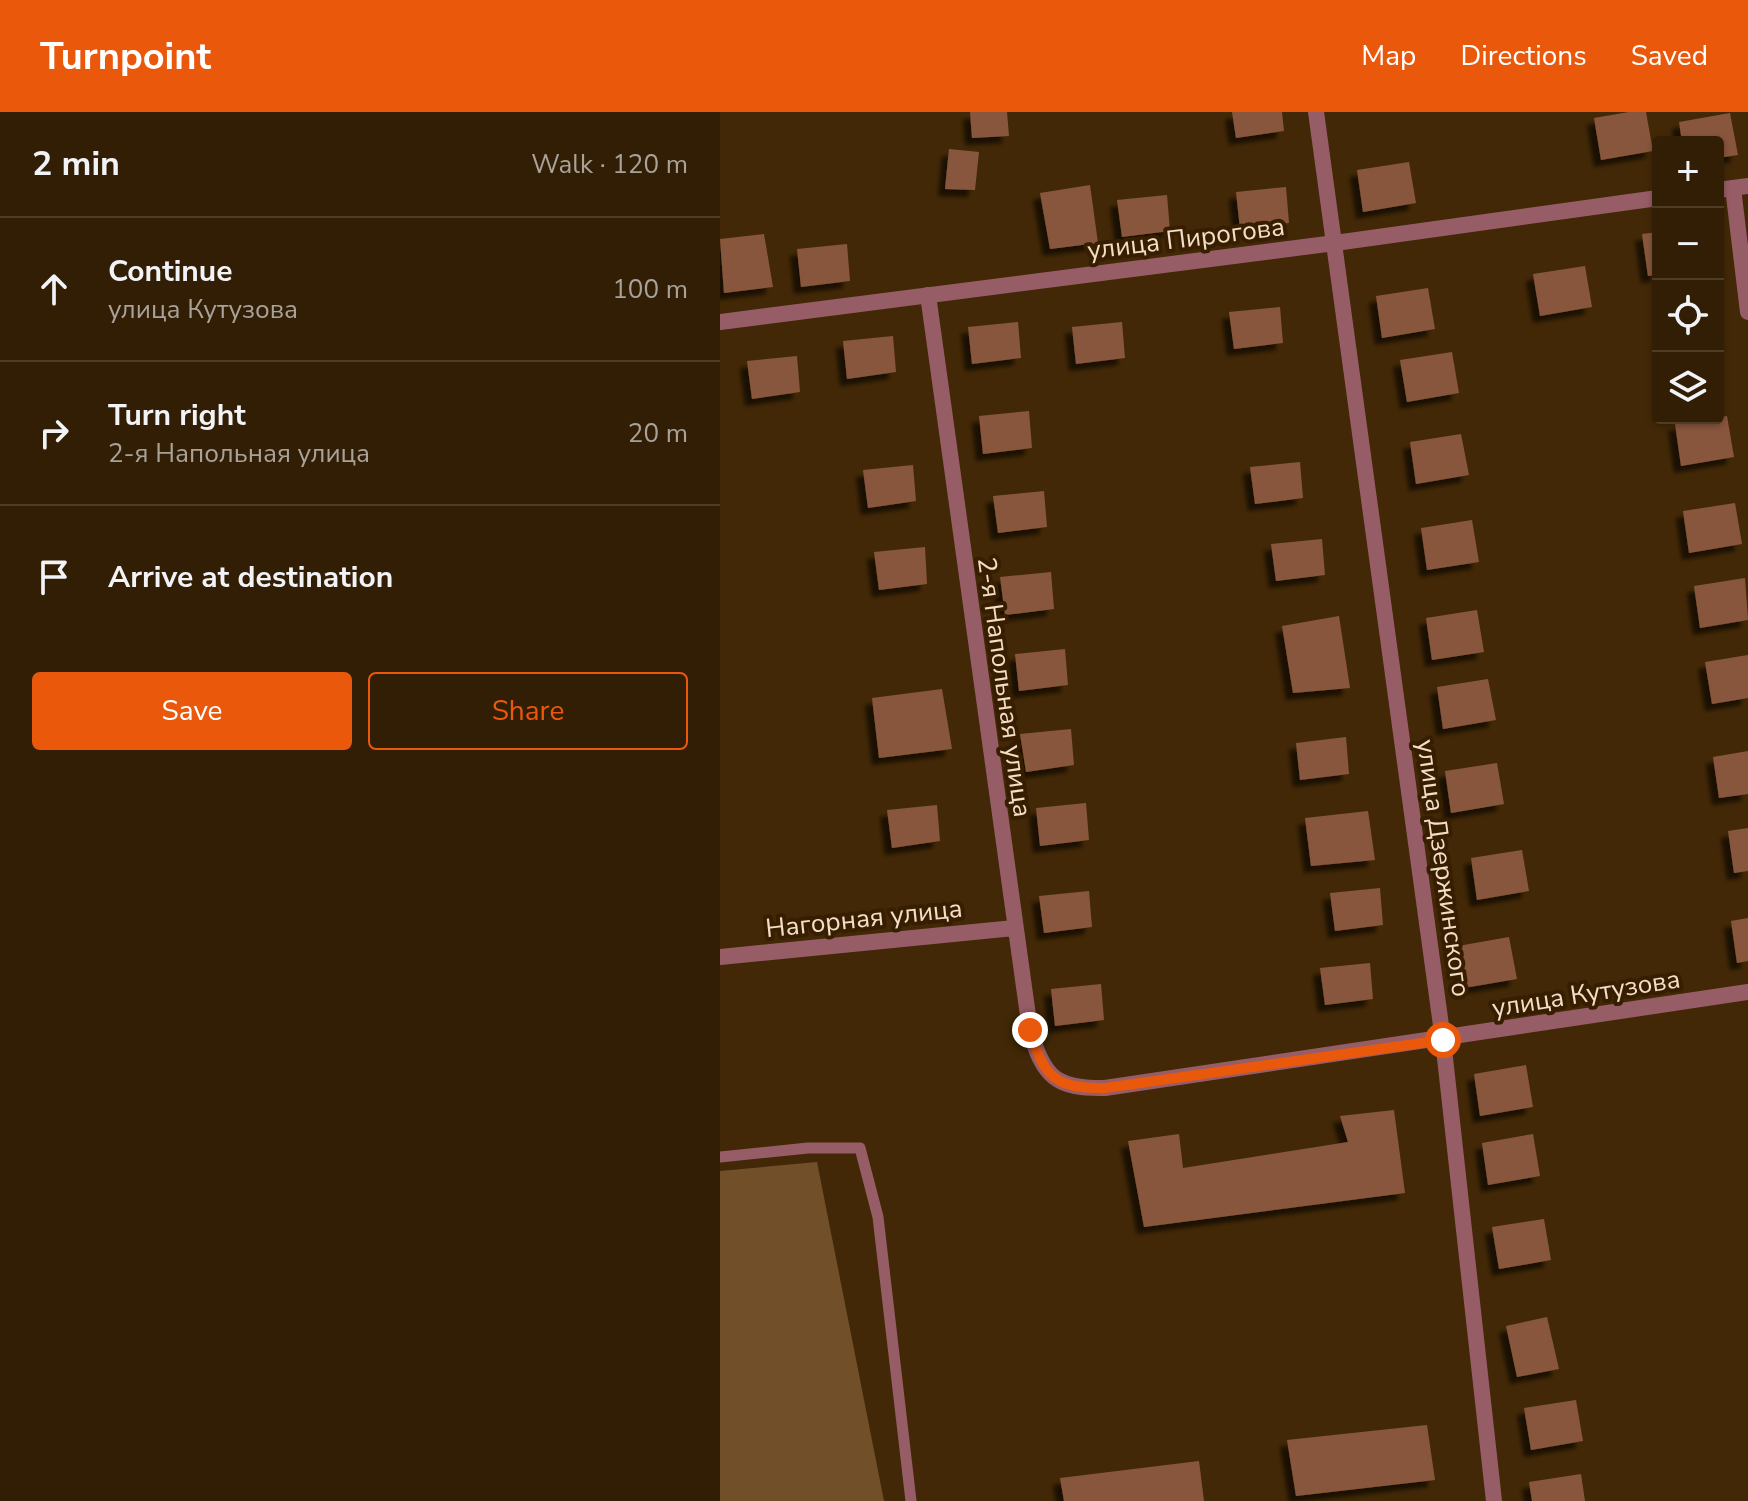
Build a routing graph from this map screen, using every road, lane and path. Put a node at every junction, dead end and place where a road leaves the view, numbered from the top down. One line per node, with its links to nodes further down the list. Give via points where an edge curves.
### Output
1 (1316, 112): 4 (street, улица Дзержинского)
2 (1733, 188): 6 (street)
3 (1652, 199): 4 (street, улица Пирогова)
4 (1335, 243): 5 (street, улица Пирогова); 11 (street, улица Дзержинского)
5 (928, 295): 7 (street, улица Пирогова); 8 (street, 2-я Напольная улица)
6 (1748, 312)
7 (720, 322)
8 (1014, 928): 9 (street, Нагорная улица); 12 (street, 2-я Напольная улица, via 1030,1030 1038,1058)
9 (720, 957)
10 (1748, 992): 11 (street, улица Кутузова)
11 (1443, 1040): 12 (street, улица Кутузова, via 1105,1088 1077,1089); 15 (street, улица Дзержинского)
12 (1054, 1078)
13 (720, 1157): 14 (lane, via 860,1148 878,1217)
14 (911, 1501)
15 (1494, 1501)

